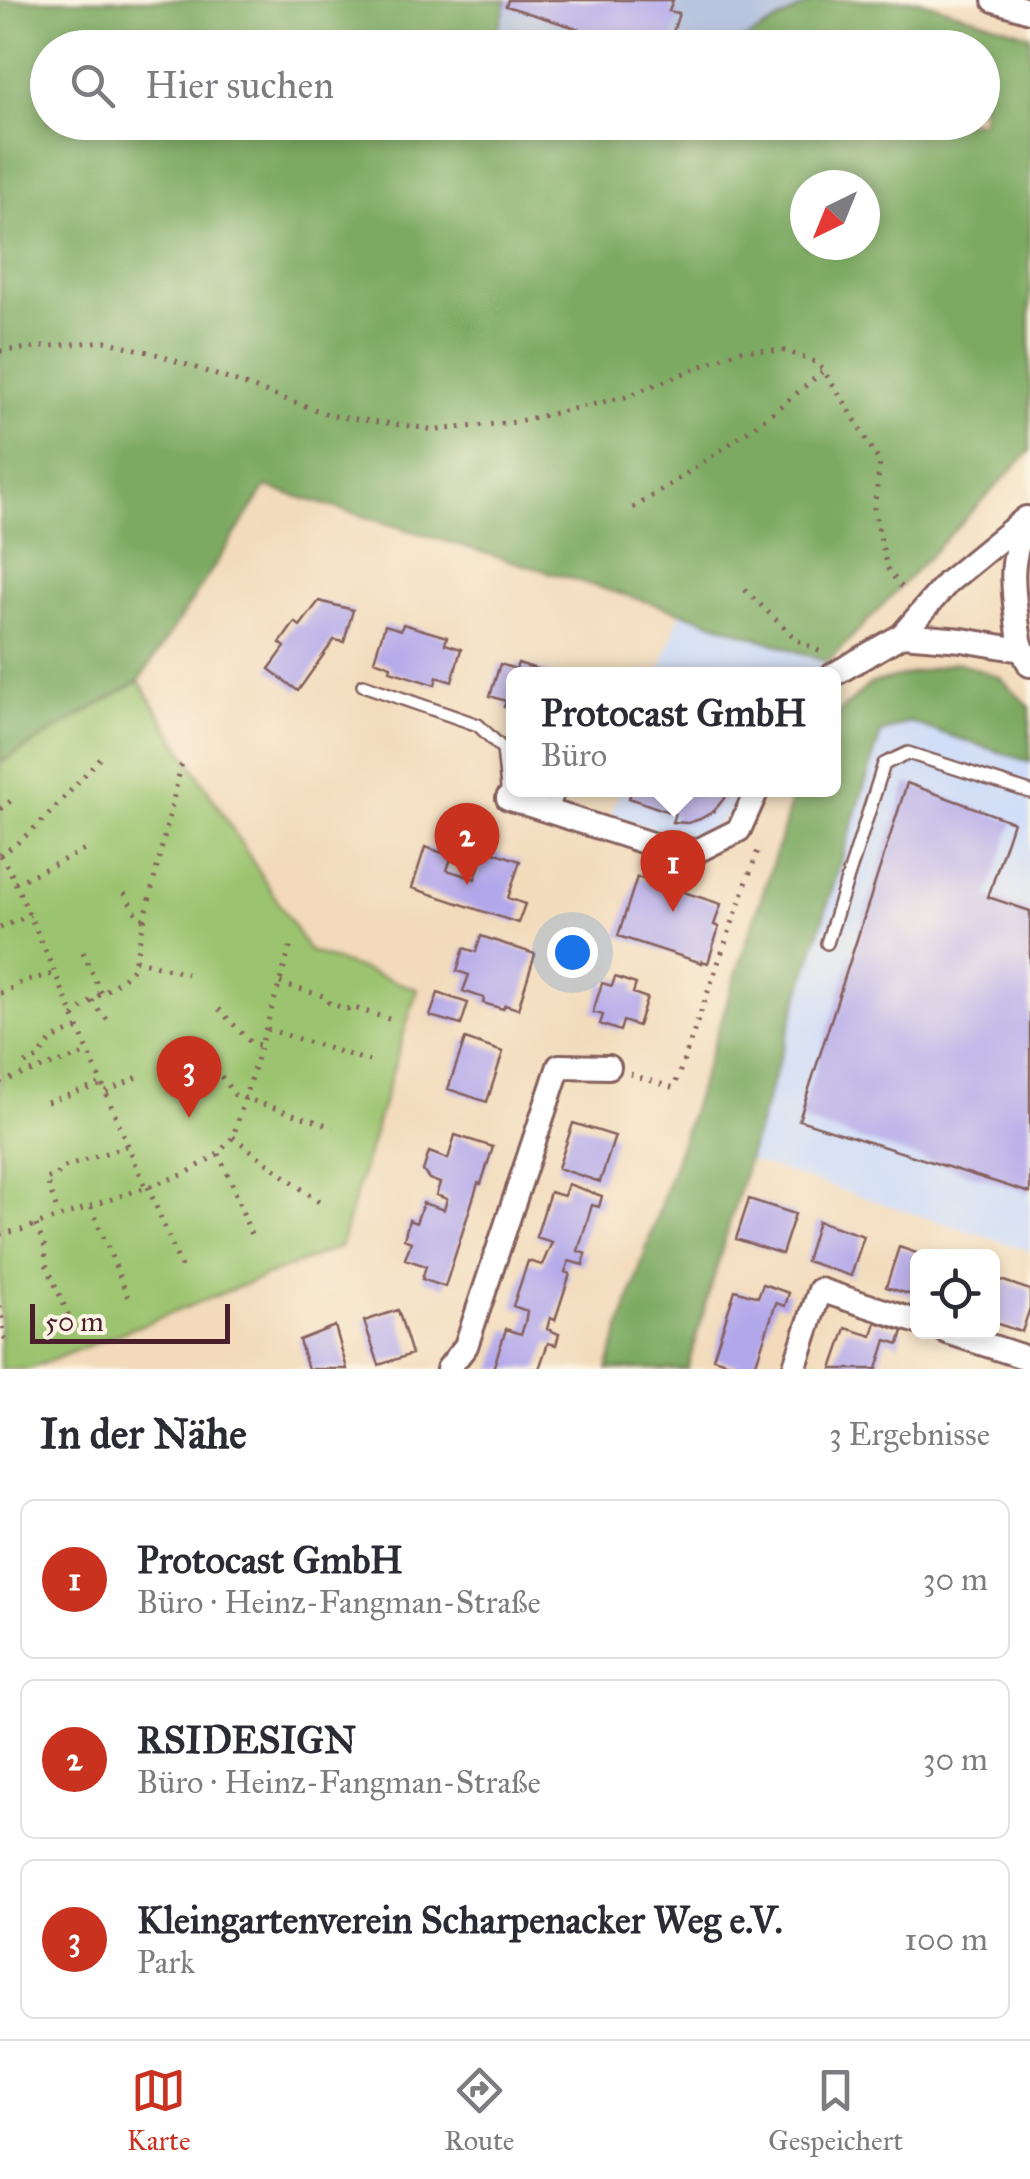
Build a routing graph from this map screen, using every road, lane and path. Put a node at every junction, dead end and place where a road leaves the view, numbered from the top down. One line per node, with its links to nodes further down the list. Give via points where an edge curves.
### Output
1 (994, 0): 2 (street)
2 (1030, 11)
3 (0, 350): 4 (path, via 105,341 334,416 436,430 514,422 625,397 740,350 785,350)
4 (823, 371): 5 (path, via 741,438); 8 (path, via 880,463 874,510 887,568)
5 (633, 508)
6 (1028, 515): 8 (street); 10 (street, via 1011,579)
7 (744, 590): 11 (path)
8 (923, 610): 9 (street)
9 (902, 635): 10 (street, via 962,640); 12 (street)
10 (1026, 657)
11 (834, 667)
12 (841, 670)
13 (364, 685): 16 (lane, via 478,725 503,749)
14 (101, 756): 26 (path)
15 (183, 758): 30 (path)
16 (506, 778)
17 (1030, 792): 32 (lane, via 908,753 884,764)
18 (16, 797): 22 (path)
19 (557, 797): 23 (lane)
20 (754, 797): 24 (street)
21 (508, 798): 23 (street)
22 (0, 809)
23 (550, 812): 24 (street, via 679,853)
24 (739, 830): 53 (path, via 758,850 674,1088)
25 (89, 848): 27 (path)
26 (1, 857): 27 (path)
27 (15, 883): 29 (path)
28 (124, 893): 30 (path)
29 (30, 916): 31 (path); 36 (path)
30 (144, 919): 35 (path)
31 (0, 928)
32 (828, 942)
33 (291, 946): 38 (path)
34 (83, 952): 40 (path)
35 (135, 960): 37 (path); 40 (path, via 130,973)
36 (55, 972): 39 (path); 43 (path)
37 (187, 974)
38 (280, 983): 45 (path); 47 (path)
39 (0, 994)
40 (102, 994): 41 (path)
41 (92, 1001): 43 (path); 44 (path)
42 (219, 1009): 49 (path)
43 (74, 1017): 46 (path)
44 (108, 1020)
45 (396, 1021)
46 (79, 1028): 50 (path); 52 (path, via 52,1038 38,1058)
47 (266, 1029): 49 (path); 51 (path)
48 (196, 1043): 57 (path, via 235,1095)
49 (261, 1046): 57 (path)
50 (90, 1053): 55 (path); 56 (path)
51 (369, 1061)
52 (24, 1064)
53 (609, 1067): 78 (street, via 559,1066 466,1346)
54 (142, 1074): 56 (path)
55 (0, 1082)
56 (104, 1088): 58 (path); 61 (path)
57 (246, 1099): 59 (path); 60 (path)
58 (46, 1102)
59 (333, 1128)
60 (233, 1137): 62 (path); 64 (path)
61 (128, 1145): 63 (path); 65 (path, via 46,1179)
62 (218, 1154): 63 (path); 69 (path)
63 (147, 1187): 66 (path); 70 (path)
64 (323, 1205)
65 (56, 1207)
66 (90, 1207): 67 (path); 71 (path)
67 (36, 1225): 68 (path); 74 (path, via 44,1262)
68 (0, 1234)
69 (251, 1235)
70 (182, 1269)
71 (131, 1304)
72 (0, 1306): 76 (path)
73 (910, 1319): 79 (street, via 820,1290)
74 (72, 1322)
75 (969, 1339): 77 (street)
76 (6, 1346)
77 (1030, 1359)
78 (448, 1369)
79 (794, 1369)

